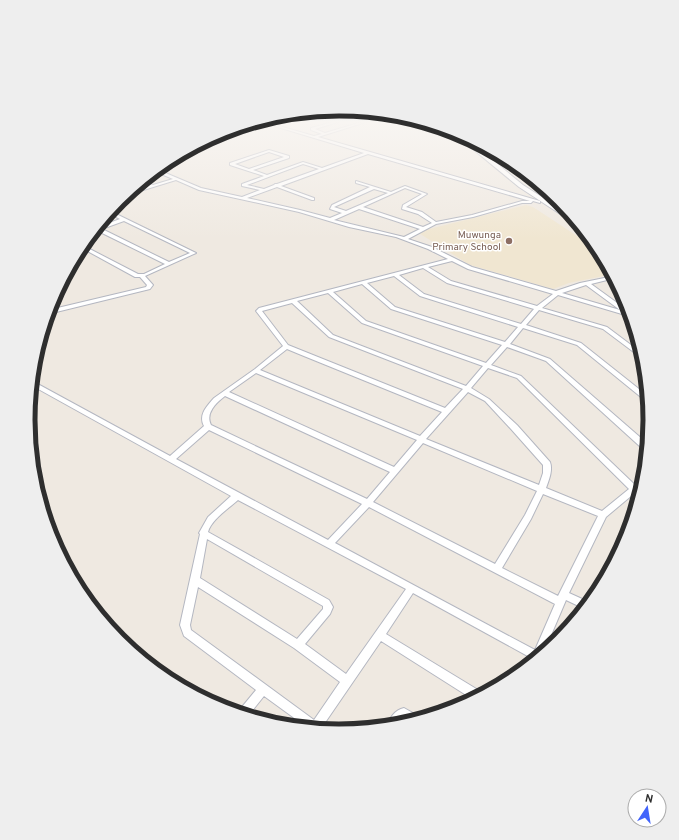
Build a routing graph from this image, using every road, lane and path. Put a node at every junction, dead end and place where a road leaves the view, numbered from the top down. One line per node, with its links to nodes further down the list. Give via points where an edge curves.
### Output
1 (239, 161): 7 (street, via 231,164)
2 (275, 161): 7 (street)
3 (344, 161): 6 (street)
4 (396, 161): 21 (street)
5 (492, 161): 21 (street)
6 (322, 169): 9 (street, via 303,163); 13 (street)
7 (249, 170): 9 (street)
8 (162, 173): 10 (street)
9 (267, 176): 17 (street, via 243,185)
10 (176, 179): 14 (street); 19 (street, via 200,189)
11 (357, 182): 15 (street)
12 (147, 184): 14 (street)
13 (276, 185): 17 (street); 20 (street)
14 (152, 186): 16 (street)
15 (374, 187): 18 (street); 23 (street, via 332,208)
16 (140, 190)
17 (263, 190): 19 (street)
18 (391, 193): 22 (street); 28 (street, via 405,187 423,192 425,196 403,207 420,213)
19 (242, 198): 27 (street)
20 (313, 199)
21 (542, 202): 25 (street); 28 (street, via 522,202 473,216)
22 (358, 208): 23 (street); 30 (street)
23 (346, 213): 27 (street)
24 (115, 215): 26 (street)
25 (565, 216)
26 (124, 219): 29 (street); 35 (street, via 194,253)
27 (330, 220): 32 (street)
28 (435, 223): 30 (street)
29 (105, 227)
30 (424, 229): 32 (street)
31 (100, 232): 35 (street)
32 (404, 239): 34 (street)
33 (87, 249): 38 (street, via 137,276)
34 (453, 259): 36 (street); 43 (street, via 470,268)
35 (168, 264): 38 (street)
36 (425, 267): 37 (street); 45 (street, via 446,281)
37 (396, 275): 40 (street); 49 (street, via 422,295)
38 (142, 276): 47 (street, via 150,285 148,288)
39 (609, 278): 41 (street)
40 (363, 282): 42 (street); 50 (street, via 393,308)
41 (587, 283): 43 (street); 46 (street)
42 (330, 292): 44 (street); 53 (street, via 364,322)
43 (557, 293): 45 (street); 48 (street)
44 (293, 301): 51 (street, via 259,311); 56 (street, via 331,336)
45 (538, 308): 49 (street); 52 (street, via 605,328)
46 (623, 309)
47 (55, 310)
48 (625, 313)
49 (522, 325): 50 (street); 58 (street, via 579,344)
50 (505, 344): 53 (street); 62 (street, via 548,360)
51 (286, 346): 54 (street); 59 (street)
52 (636, 352)
53 (487, 365): 56 (street); 66 (street, via 519,377)
54 (256, 371): 57 (street); 61 (street)
55 (37, 386): 63 (street)
56 (466, 388): 59 (street); 65 (street, via 487,400 547,464)
57 (225, 393): 60 (street, via 207,412 205,421); 64 (street)
58 (643, 396)
59 (446, 412): 61 (street)
60 (208, 427): 63 (street); 68 (street)
61 (421, 440): 64 (street); 65 (street)
62 (643, 443)
63 (171, 459): 67 (street)
64 (395, 471): 68 (street)
65 (543, 489): 69 (street); 72 (street)
66 (634, 489): 69 (street)
67 (237, 496): 70 (street, via 211,518); 71 (street)
68 (368, 503): 71 (street); 72 (street)
69 (604, 515): 75 (street)
70 (203, 533): 73 (street); 78 (street, via 326,603 327,611)
71 (329, 544): 74 (street)
72 (497, 569): 75 (street)
73 (196, 580): 78 (street); 82 (street, via 185,624 187,633)
74 (412, 588): 77 (street); 80 (street)
75 (562, 598): 76 (street); 79 (street)
76 (582, 604)
77 (379, 635): 81 (street); 83 (street)
78 (298, 645): 81 (street)
79 (542, 647)
80 (534, 655)
81 (347, 681): 88 (street)
82 (263, 689): 84 (street); 87 (street)
83 (473, 693)
84 (246, 709)
85 (409, 716): 86 (street, via 404,713)
86 (396, 719)
87 (307, 723)
88 (317, 724)

